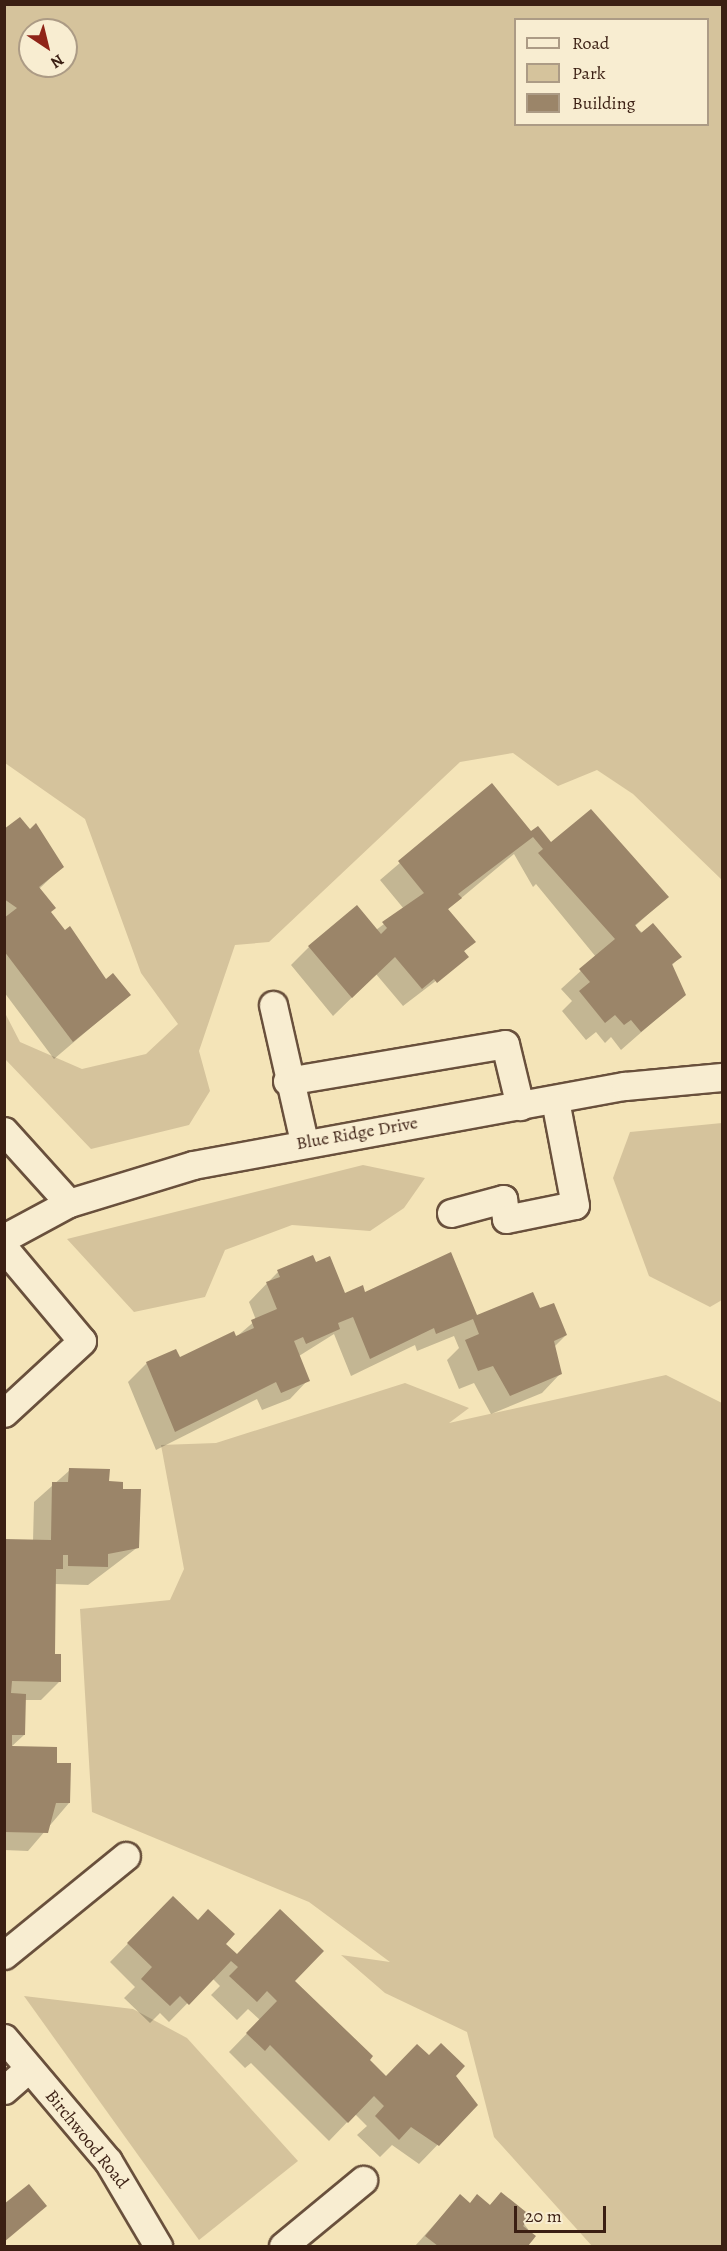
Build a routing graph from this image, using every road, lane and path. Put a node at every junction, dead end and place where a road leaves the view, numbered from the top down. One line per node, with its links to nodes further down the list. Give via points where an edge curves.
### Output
1 (273, 1005): 3 (street)
2 (723, 1077): 4 (street, Blue Ridge Drive)
3 (287, 1081): 5 (street, via 505,1044); 7 (street)
4 (555, 1100): 5 (street, Blue Ridge Drive); 9 (street, via 575,1205 506,1219 503,1199)
5 (520, 1106): 7 (street, Blue Ridge Drive)
6 (4, 1131): 8 (street)
7 (304, 1142): 8 (street, Blue Ridge Drive, via 136,1180)
8 (69, 1203): 10 (street, Blue Ridge Drive)
9 (451, 1213)
10 (4, 1238)
11 (4, 1248): 12 (street, via 82,1341)
12 (4, 1413)
13 (126, 1856): 14 (street)
14 (4, 1955)
15 (4, 2038): 16 (street, Birchwood Road)
16 (29, 2068): 17 (street); 19 (street, Birchwood Road, via 108,2161)
17 (4, 2090)
18 (363, 2180): 20 (street)
19 (158, 2247)
20 (283, 2247)

